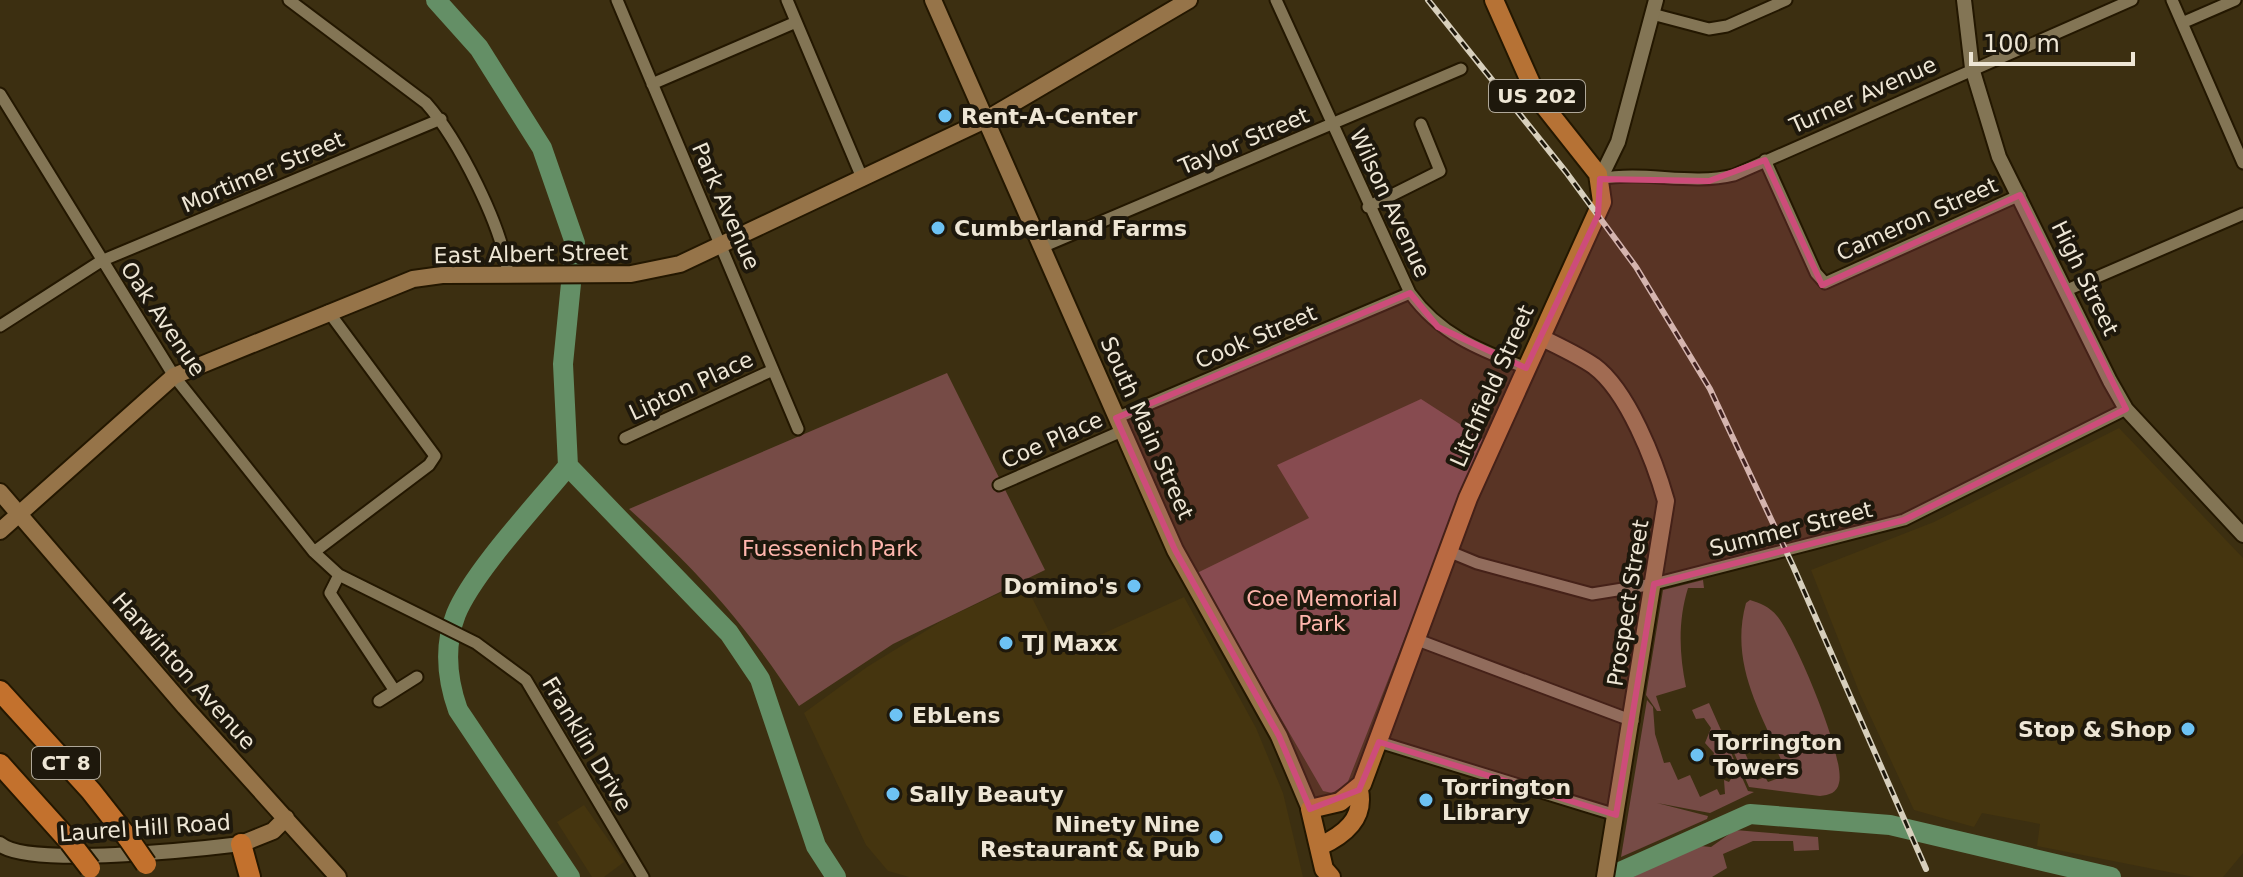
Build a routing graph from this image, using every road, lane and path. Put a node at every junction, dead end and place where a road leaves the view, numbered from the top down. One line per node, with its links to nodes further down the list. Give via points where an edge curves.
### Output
1 (289, 0): 21 (street)
2 (617, 0): 18 (street, Park Avenue)
3 (787, 0): 14 (street)
4 (933, 0): 22 (main road, South Main Street)
5 (1189, 0): 22 (main road, East Albert Street)
6 (1276, 0): 24 (street, Wilson Avenue)
7 (1494, 0): 27 (highway, US 202, via 1537,97)
8 (1786, 0): 13 (street, via 1709,29)
9 (1964, 0): 16 (street, High Street)
10 (2132, 0): 16 (street, Turner Avenue)
11 (2172, 0): 15 (street)
12 (2235, 0): 15 (street)
13 (1654, 7): 27 (street, Litchfield Street, via 1615,151)
14 (796, 22): 18 (street); 28 (street)
15 (2182, 23): 26 (street)
16 (1972, 68): 25 (street, Turner Avenue); 29 (street, High Street, via 1999,157)
17 (1461, 69): 24 (street, Taylor Street)
18 (652, 84): 32 (street, Park Avenue)
19 (0, 94): 20 (street, Oak Avenue)
20 (4, 114): 34 (street, Oak Avenue)
21 (441, 119): 34 (street, Mortimer Street); 35 (street, via 467,165)
22 (985, 120): 28 (main road, East Albert Street); 33 (main road, South Main Street)
23 (1421, 124): 30 (street, via 1440,171)
24 (1332, 126): 30 (street, Wilson Avenue); 33 (street, Taylor Street)
25 (1765, 160): 27 (street, Turner Avenue, via 1709,181); 29 (street, Cameron Street, via 1825,283)
26 (2243, 163)
27 (1600, 179): 40 (highway, Litchfield Street, via 1598,215)
28 (863, 180): 32 (main road, East Albert Street)
29 (2020, 195): 36 (street, High Street)
30 (1368, 207): 37 (street, Wilson Avenue)
31 (2243, 214): 36 (street)
32 (721, 245): 35 (main road, East Albert Street, via 663,270); 42 (street, Park Avenue)
33 (1042, 247): 45 (main road, South Main Street)
34 (101, 261): 39 (street, Mortimer Street); 43 (street, Oak Avenue)
35 (508, 275): 38 (main road, East Albert Street, via 413,279)
36 (2067, 290): 44 (street, High Street)
37 (1410, 293): 41 (street, Wilson Avenue, via 1438,327); 45 (street, Cook Street)
38 (328, 311): 43 (main road, East Albert Street); 55 (street, via 435,456)
39 (0, 326)
40 (1540, 337): 41 (highway, Litchfield Street); 57 (main road, Prospect Street, via 1594,366 1616,387 1659,475 1666,501)
41 (1526, 368): 54 (highway, Litchfield Street)
42 (773, 370): 46 (street, Park Avenue); 47 (street, Lipton Place)
43 (174, 376): 51 (main road, East Albert Street); 55 (street, Oak Avenue)
44 (2126, 409): 53 (street, High Street); 57 (street, Summer Street, via 1904,520)
45 (1119, 424): 48 (street, Coe Place); 67 (main road, South Main Street, via 1175,550 1279,736)
46 (798, 429)
47 (625, 438)
48 (999, 485)
49 (0, 492): 51 (main road, Harwinton Avenue)
50 (0, 512): 51 (main road)
51 (18, 513): 52 (main road, East Albert Street); 69 (main road, Harwinton Avenue)
52 (0, 531)
53 (2243, 535)
54 (1448, 551): 57 (street, Summer Street, via 1592,594); 58 (highway, Litchfield Street)
55 (314, 552): 56 (street, Franklin Drive)
56 (339, 575): 61 (street, via 330,593); 78 (street, Franklin Drive, via 476,643 526,680)
57 (1654, 584): 63 (main road, Prospect Street)
58 (1415, 639): 63 (street); 64 (highway, Litchfield Street)
59 (417, 677): 61 (street)
60 (0, 691): 73 (highway, CT 8, bridge, via 91,791)
61 (395, 691): 62 (street)
62 (379, 701)
63 (1633, 721): 68 (main road, Prospect Street)
64 (1379, 742): 66 (highway, Litchfield Street); 68 (street)
65 (0, 764): 74 (highway, CT 8, bridge)
66 (1359, 790): 67 (highway); 72 (highway, Litchfield Street, via 1357,817)
67 (1310, 809): 72 (highway, South Main Street)
68 (1616, 815): 79 (main road, Prospect Street)
69 (286, 818): 71 (main road, Laurel Hill Road, via 273,831); 77 (main road, Harwinton Avenue)
70 (0, 844): 71 (street, Laurel Hill Road, via 39,856)
71 (241, 844): 76 (highway)
72 (1320, 846): 75 (highway, South Main Street)
73 (151, 871)
74 (93, 873)
75 (1325, 874)
76 (250, 877)
77 (338, 877)
78 (643, 877)
79 (1605, 877)

